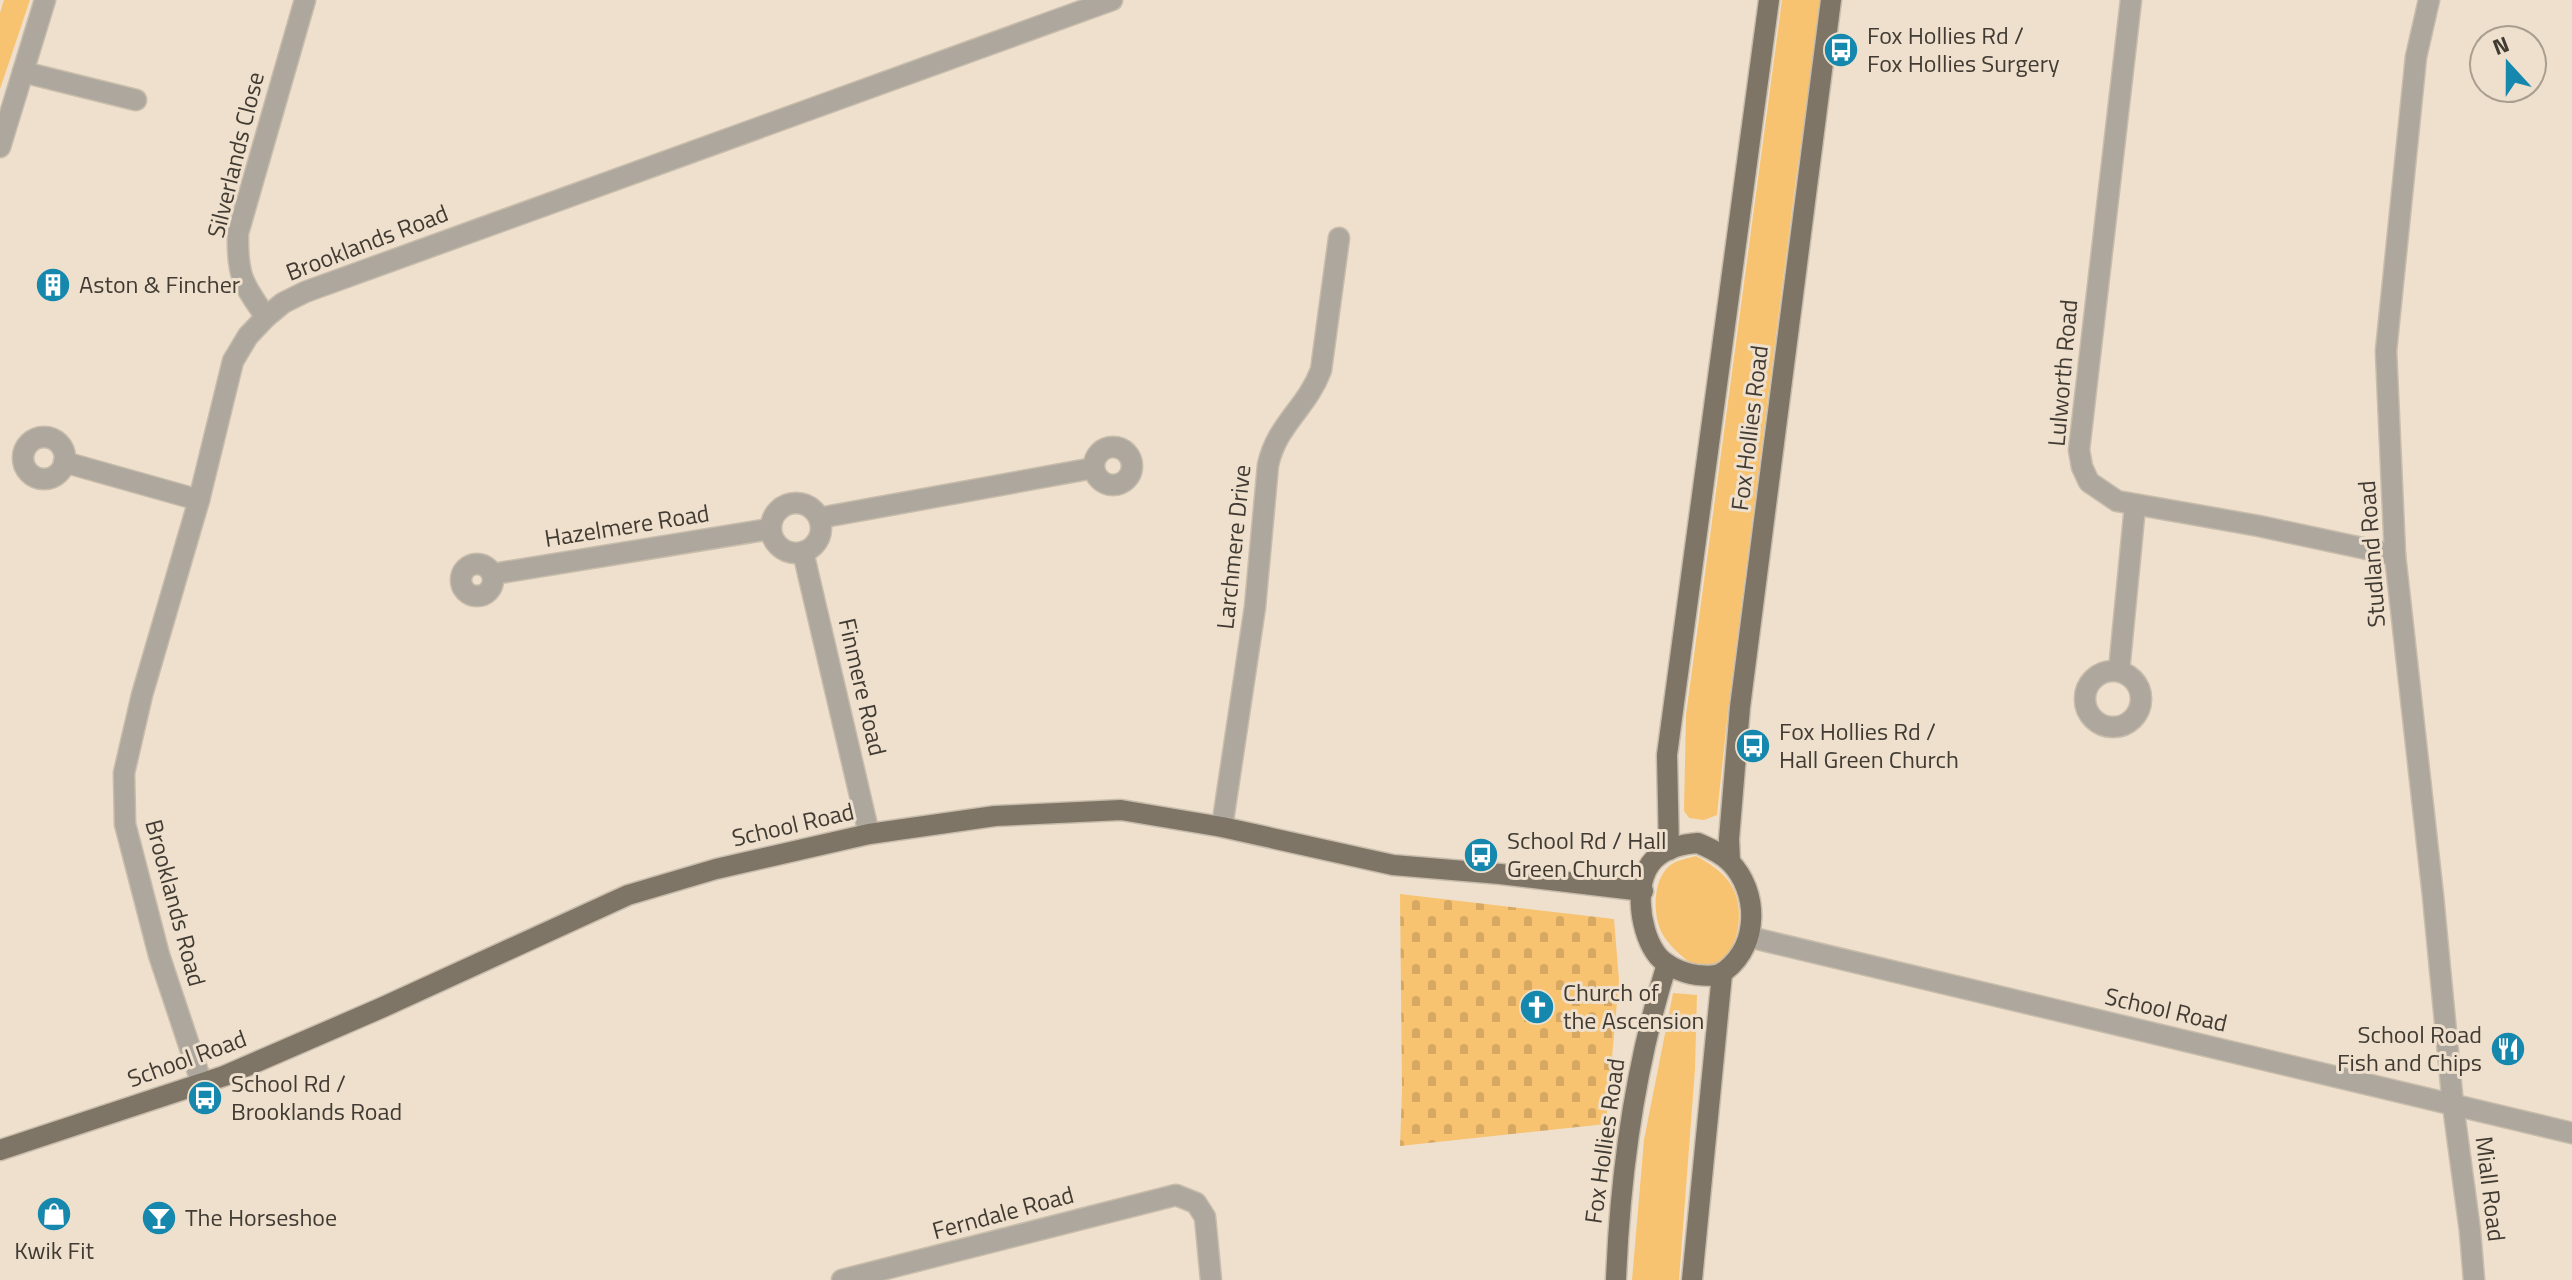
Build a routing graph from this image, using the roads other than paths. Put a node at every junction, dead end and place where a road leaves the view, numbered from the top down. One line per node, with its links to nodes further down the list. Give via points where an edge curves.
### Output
1 (45, 0): 8 (street)
2 (305, 0): 12 (street, Silverlands Close, via 238,233 242,283)
3 (1112, 0): 12 (street, Brooklands Road, via 305,292)
4 (1769, 0): 25 (main road, Fox Hollies Road, via 1667,755)
5 (1831, 0): 26 (main road, Fox Hollies Road, via 1740,707)
6 (2131, 0): 16 (street, Lulworth Road, via 2079,450 2089,482)
7 (2429, 0): 20 (street, Studland Road, via 2416,57 2386,351)
8 (23, 72): 9 (street); 10 (street)
9 (136, 100)
10 (0, 147)
11 (1339, 238): 23 (street, Larchmere Drive, via 1321,370 1272,444 1255,607)
12 (266, 317): 15 (street, Brooklands Road, via 233,361)
13 (64, 462): 15 (street)
14 (1094, 468): 17 (street)
15 (199, 500): 31 (street, Brooklands Road, via 124,773 125,824 159,955)
16 (2135, 506): 20 (street, Lulworth Road); 22 (street)
17 (819, 518): 18 (street, via 807,506 790,503 776,513); 19 (street, via 816,543)
18 (770, 529): 19 (street, via 781,548); 21 (street, Hazelmere Road)
19 (803, 552): 24 (street, Finmere Road)
20 (2395, 555): 32 (street, Studland Road)
21 (493, 574)
22 (2119, 671)
23 (1222, 827): 24 (main road, School Road, via 1121,810 995,816); 27 (main road, School Road, via 1393,865)
24 (869, 834): 31 (main road, School Road, via 628,895)
25 (1669, 850): 26 (main road, via 1698,843); 27 (main road, via 1651,864)
26 (1730, 862): 28 (main road, via 1750,903)
27 (1643, 891): 29 (main road, via 1645,928 1656,954)
28 (1749, 937): 30 (main road); 32 (street, School Road)
29 (1667, 964): 30 (main road, via 1689,974); 37 (main road, Fox Hollies Road, via 1629,1128)
30 (1722, 974): 38 (main road)
31 (202, 1084): 34 (main road, School Road)
32 (2453, 1105): 33 (street, School Road); 39 (street, Miall Road)
33 (2572, 1133)
34 (0, 1150)
35 (842, 1280): 36 (street, Ferndale Road, via 1176,1195 1196,1203 1205,1217)
36 (1211, 1280)
37 (1616, 1280)
38 (1692, 1280)
39 (2474, 1280)

